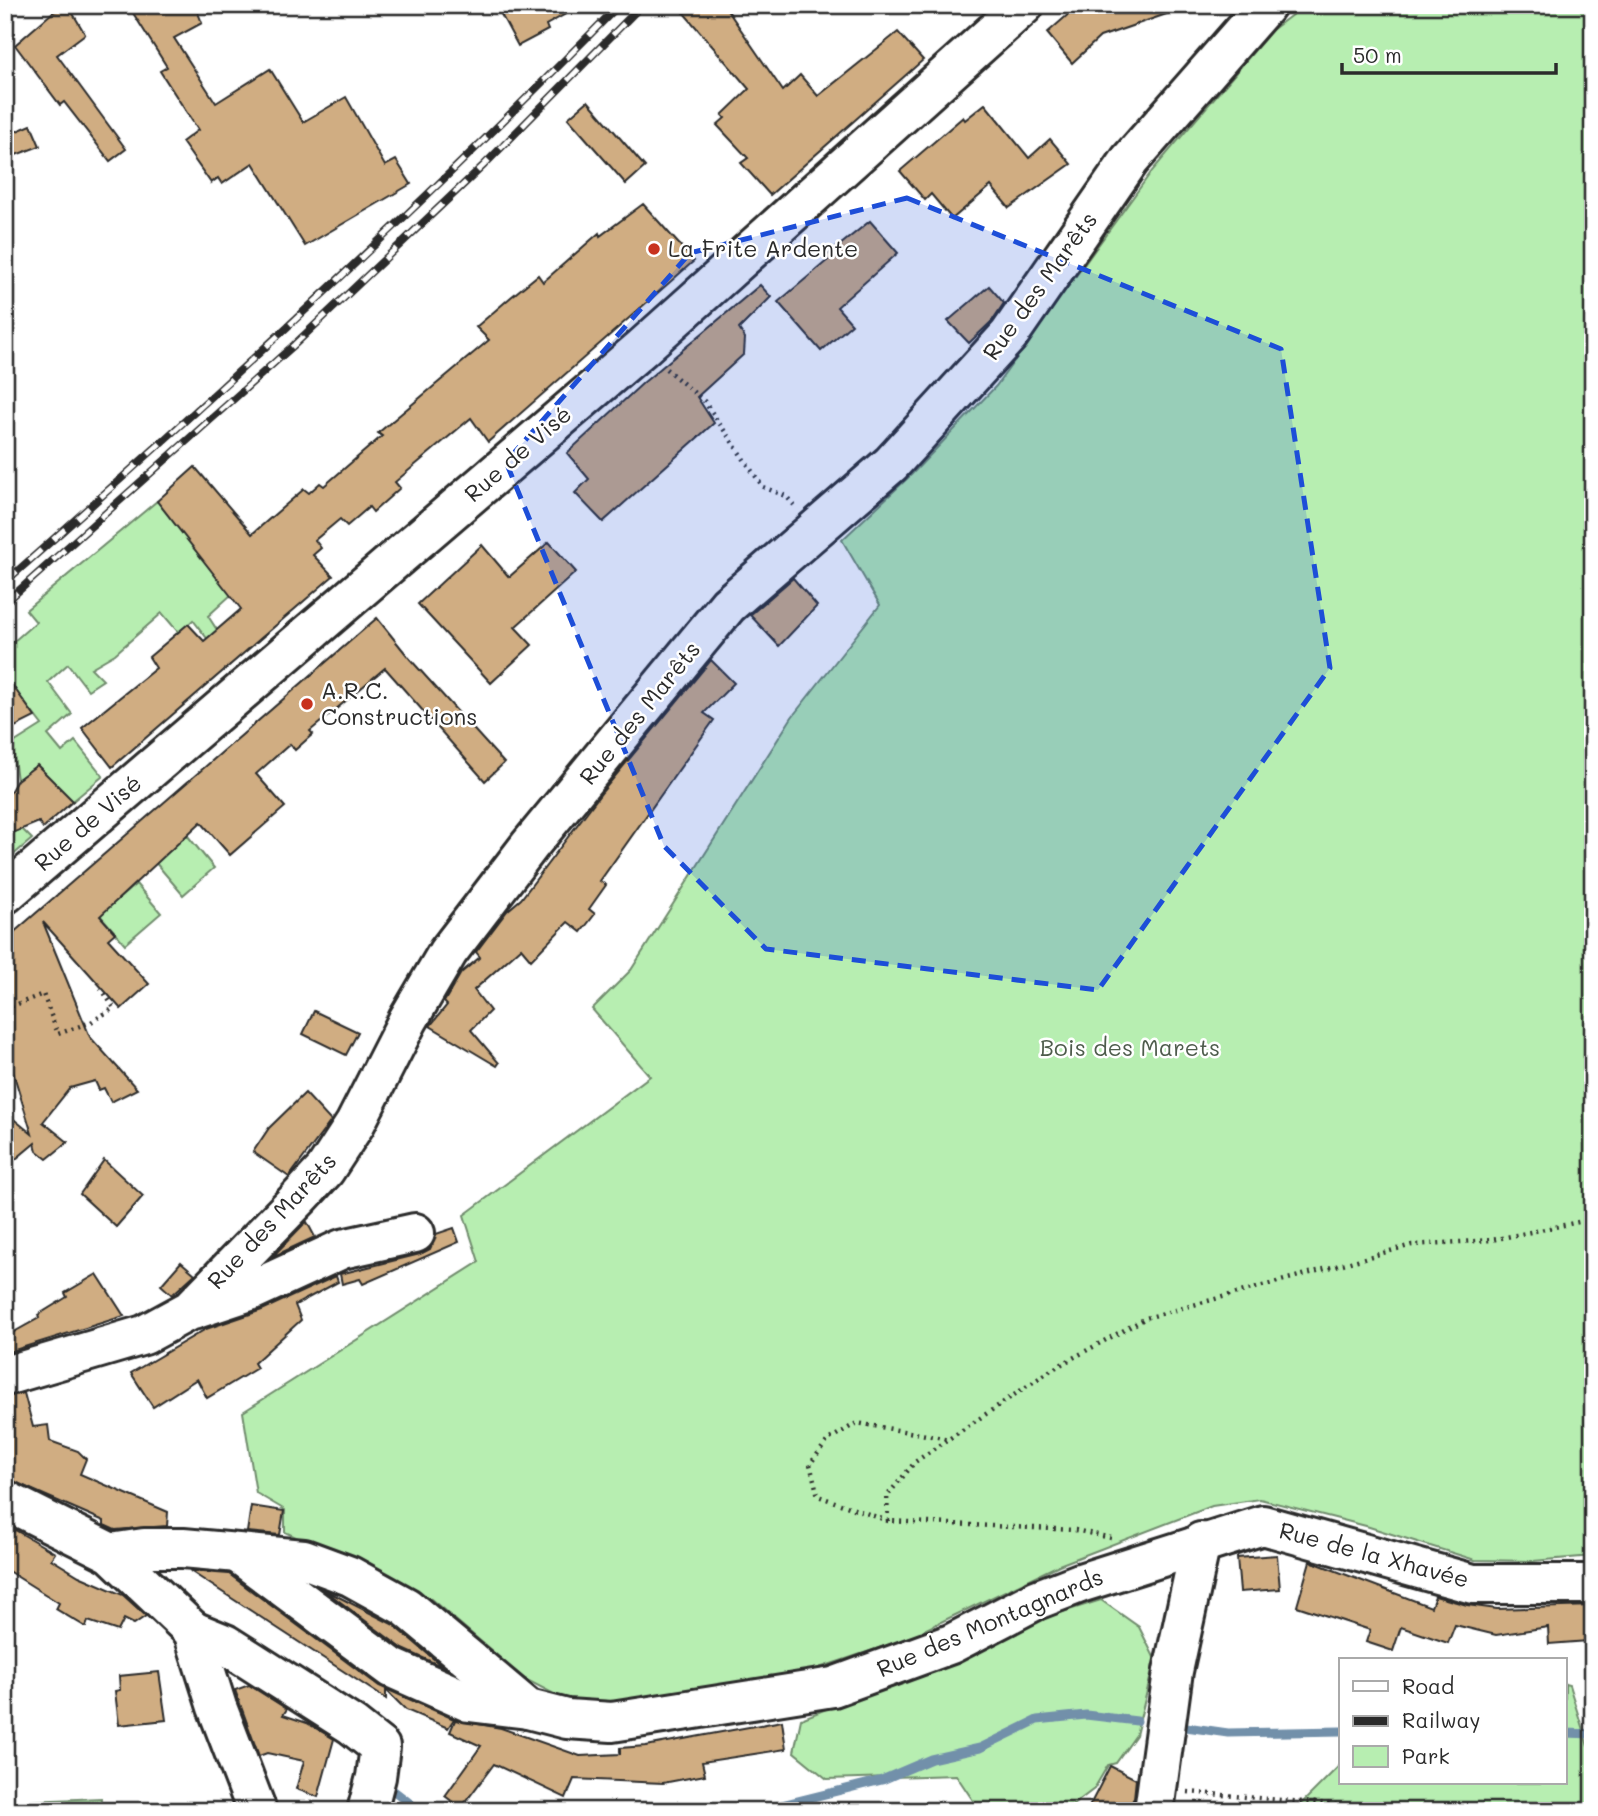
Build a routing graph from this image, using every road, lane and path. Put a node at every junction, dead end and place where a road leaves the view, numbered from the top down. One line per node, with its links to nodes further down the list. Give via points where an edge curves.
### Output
1 (1024, 5): 3 (street, Rue de Visé)
2 (1266, 5): 4 (street, Rue des Marêts, via 1130,160 1009,335 891,464)
3 (642, 348): 4 (path, via 704,401 763,487 786,496 800,511 801,527 789,540); 5 (street, Rue de Visé)
4 (797, 548): 10 (street, Rue des Marêts, via 728,605 498,885 448,952 355,1124 325,1170)
5 (5, 894)
6 (101, 988): 7 (path, via 114,1008 58,1034 43,994)
7 (5, 1009)
8 (1593, 1219): 12 (path, via 1492,1240 1412,1245 1146,1318 1051,1370)
9 (415, 1233): 10 (street, via 342,1249 253,1290)
10 (190, 1310): 11 (street, Rue des Marêts, via 144,1335)
11 (5, 1377)
12 (949, 1439): 14 (path, via 915,1462 887,1496); 14 (path, via 857,1423 828,1440 810,1464 818,1496)
13 (5, 1500): 16 (street)
14 (888, 1521): 18 (path, via 1075,1530 1137,1544)
15 (1201, 1542): 18 (street, Rue des Montagnards); 19 (street, Rue de la Xhavée, via 1263,1525 1473,1584); 22 (street, via 1173,1671)
16 (111, 1553): 17 (street, Rue des Montagnards, via 183,1548); 20 (street)
17 (240, 1555): 21 (street, Rue des Montagnards, via 392,1668 469,1702); 21 (street, Rue des Montagnards, via 304,1559 351,1576 406,1607)
18 (1154, 1558): 21 (street, Rue des Montagnards, via 1036,1600 951,1644 833,1687 612,1722 567,1719)
19 (1593, 1584)
20 (193, 1631): 23 (street); 24 (street, via 225,1644 380,1748)
21 (528, 1709)
22 (1156, 1800): 25 (path)
23 (257, 1811)
24 (367, 1811)
25 (1408, 1811)

